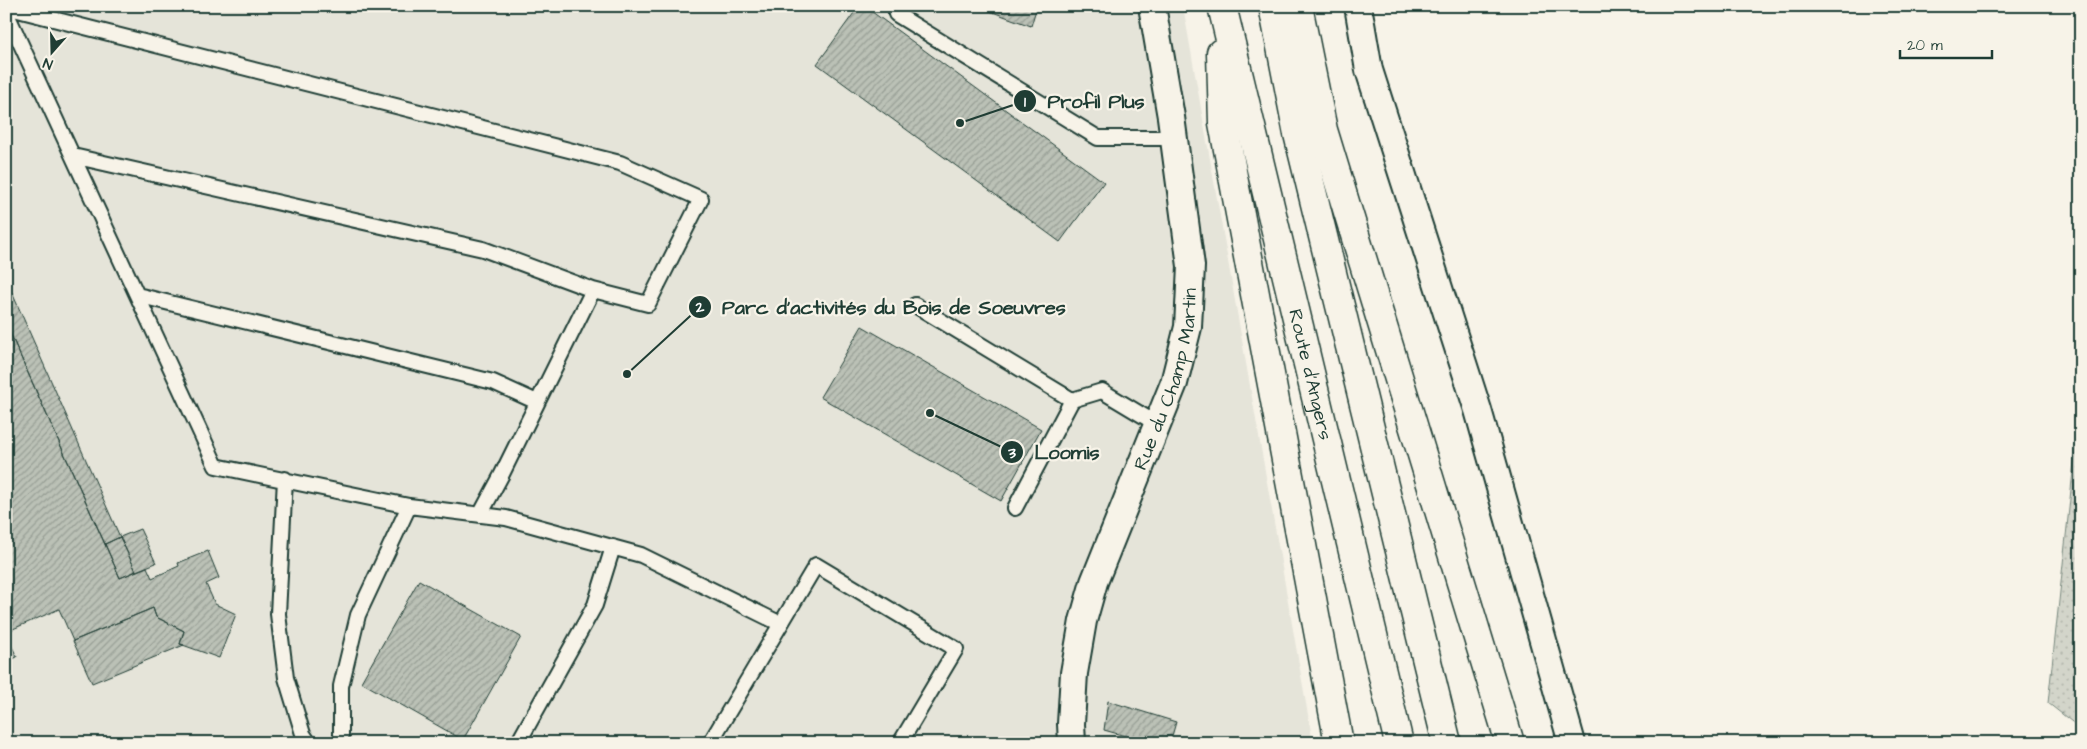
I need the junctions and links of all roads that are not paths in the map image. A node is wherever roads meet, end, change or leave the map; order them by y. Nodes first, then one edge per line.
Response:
1 (1152, 6) edge
2 (1221, 6) edge
3 (1273, 6) edge
4 (1298, 6) edge
5 (1358, 6) edge
6 (6, 7) edge
7 (6, 12) edge
8 (896, 14) dead end
9 (1174, 138) junction
10 (73, 156) junction
11 (593, 290) junction
12 (137, 296) junction
13 (915, 305) dead end
14 (1072, 400) junction
15 (537, 402) junction
16 (1157, 424) junction
17 (285, 480) junction
18 (410, 506) junction
19 (1015, 508) dead end
20 (480, 515) junction
21 (613, 547) junction
22 (781, 624) junction
23 (309, 743) edge
24 (341, 743) edge
25 (518, 743) edge
26 (710, 743) edge
27 (900, 743) edge
28 (1072, 743) edge
29 (1339, 743) edge
30 (1399, 743) edge
31 (1447, 743) edge
32 (1510, 743) edge
33 (1572, 743) edge

1 - 9 street, Rue du Champ Martin
2 - 29 highway
2 - 30 highway, Route d'Angers
3 - 31 highway
4 - 32 highway
5 - 33 street
6 - 11 lane
7 - 10 lane
8 - 9 lane
9 - 16 street, Rue du Champ Martin
10 - 11 lane
10 - 12 lane
11 - 15 lane
12 - 15 lane
12 - 17 lane
13 - 14 lane
14 - 16 lane
14 - 19 lane
15 - 20 lane
16 - 28 street, Rue du Champ Martin
17 - 18 lane
17 - 23 lane
18 - 20 lane
18 - 24 lane
20 - 21 lane
21 - 22 lane
21 - 25 lane
22 - 26 lane
22 - 27 lane

